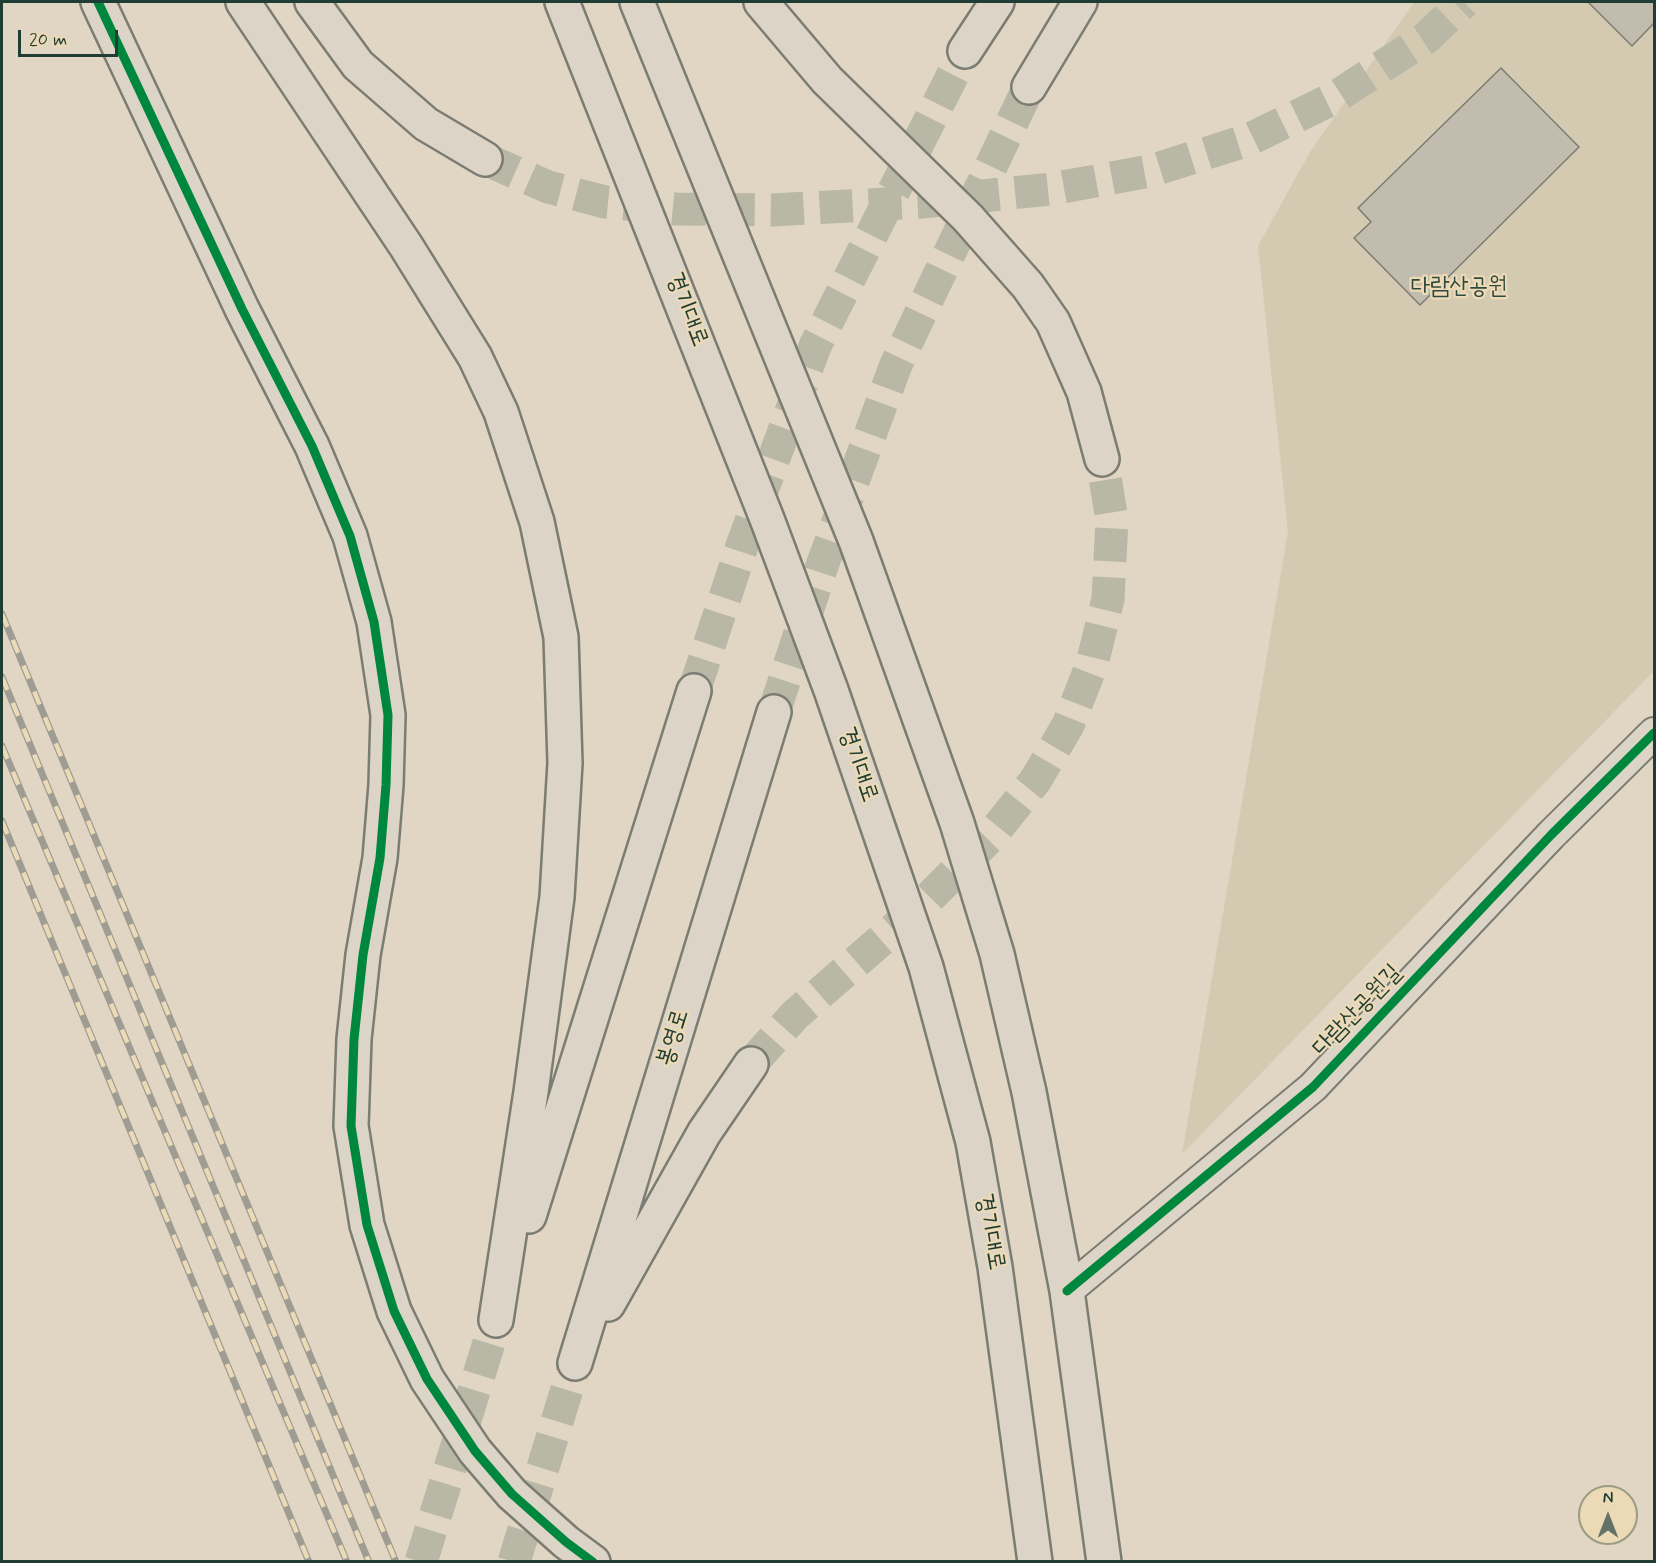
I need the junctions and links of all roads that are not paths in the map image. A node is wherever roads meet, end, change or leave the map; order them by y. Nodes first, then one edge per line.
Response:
1 (98, 2) edge
2 (243, 2) edge
3 (312, 2) edge
4 (562, 2) edge
5 (637, 2) edge
6 (761, 2) edge
7 (997, 2) edge
8 (1080, 2) edge
9 (965, 51) tunnel mouth
10 (1029, 87) tunnel mouth
11 (485, 159) tunnel mouth
12 (1102, 459) tunnel mouth
13 (694, 691) tunnel mouth
14 (774, 712) tunnel mouth
15 (1654, 733) edge
16 (751, 1064) tunnel mouth
17 (1067, 1292) junction
18 (593, 1562) edge
19 (1035, 1562) edge
20 (1104, 1562) edge

1 - 18 main road
2 - 13 main road
3 - 11 main road
4 - 19 main road, 경기대로
5 - 17 main road
6 - 12 main road
7 - 9 main road
8 - 10 main road
14 - 16 main road, 봉영로
15 - 17 street, 다람산공원길
17 - 20 main road

